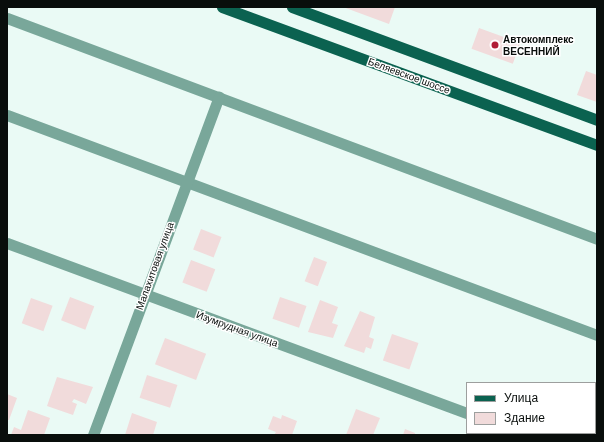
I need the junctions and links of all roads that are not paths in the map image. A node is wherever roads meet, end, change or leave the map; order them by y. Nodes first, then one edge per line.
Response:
1 (222, 7) edge
2 (292, 7) edge
3 (7, 18) edge
4 (219, 97) junction
5 (7, 115) edge
6 (597, 120) edge
7 (597, 145) edge
8 (185, 183) junction
9 (597, 239) edge
10 (7, 243) edge
11 (145, 296) junction
12 (597, 335) edge
13 (466, 413) edge
14 (93, 435) edge

1 - 7 main road, Беляевское шоссе
2 - 6 main road
3 - 4 street
4 - 8 street, Малахитовая улица
4 - 9 street
5 - 8 street
8 - 11 street, Малахитовая улица
8 - 12 street
10 - 11 street, Изумрудная улица
11 - 13 street, Изумрудная улица
11 - 14 street, Малахитовая улица

